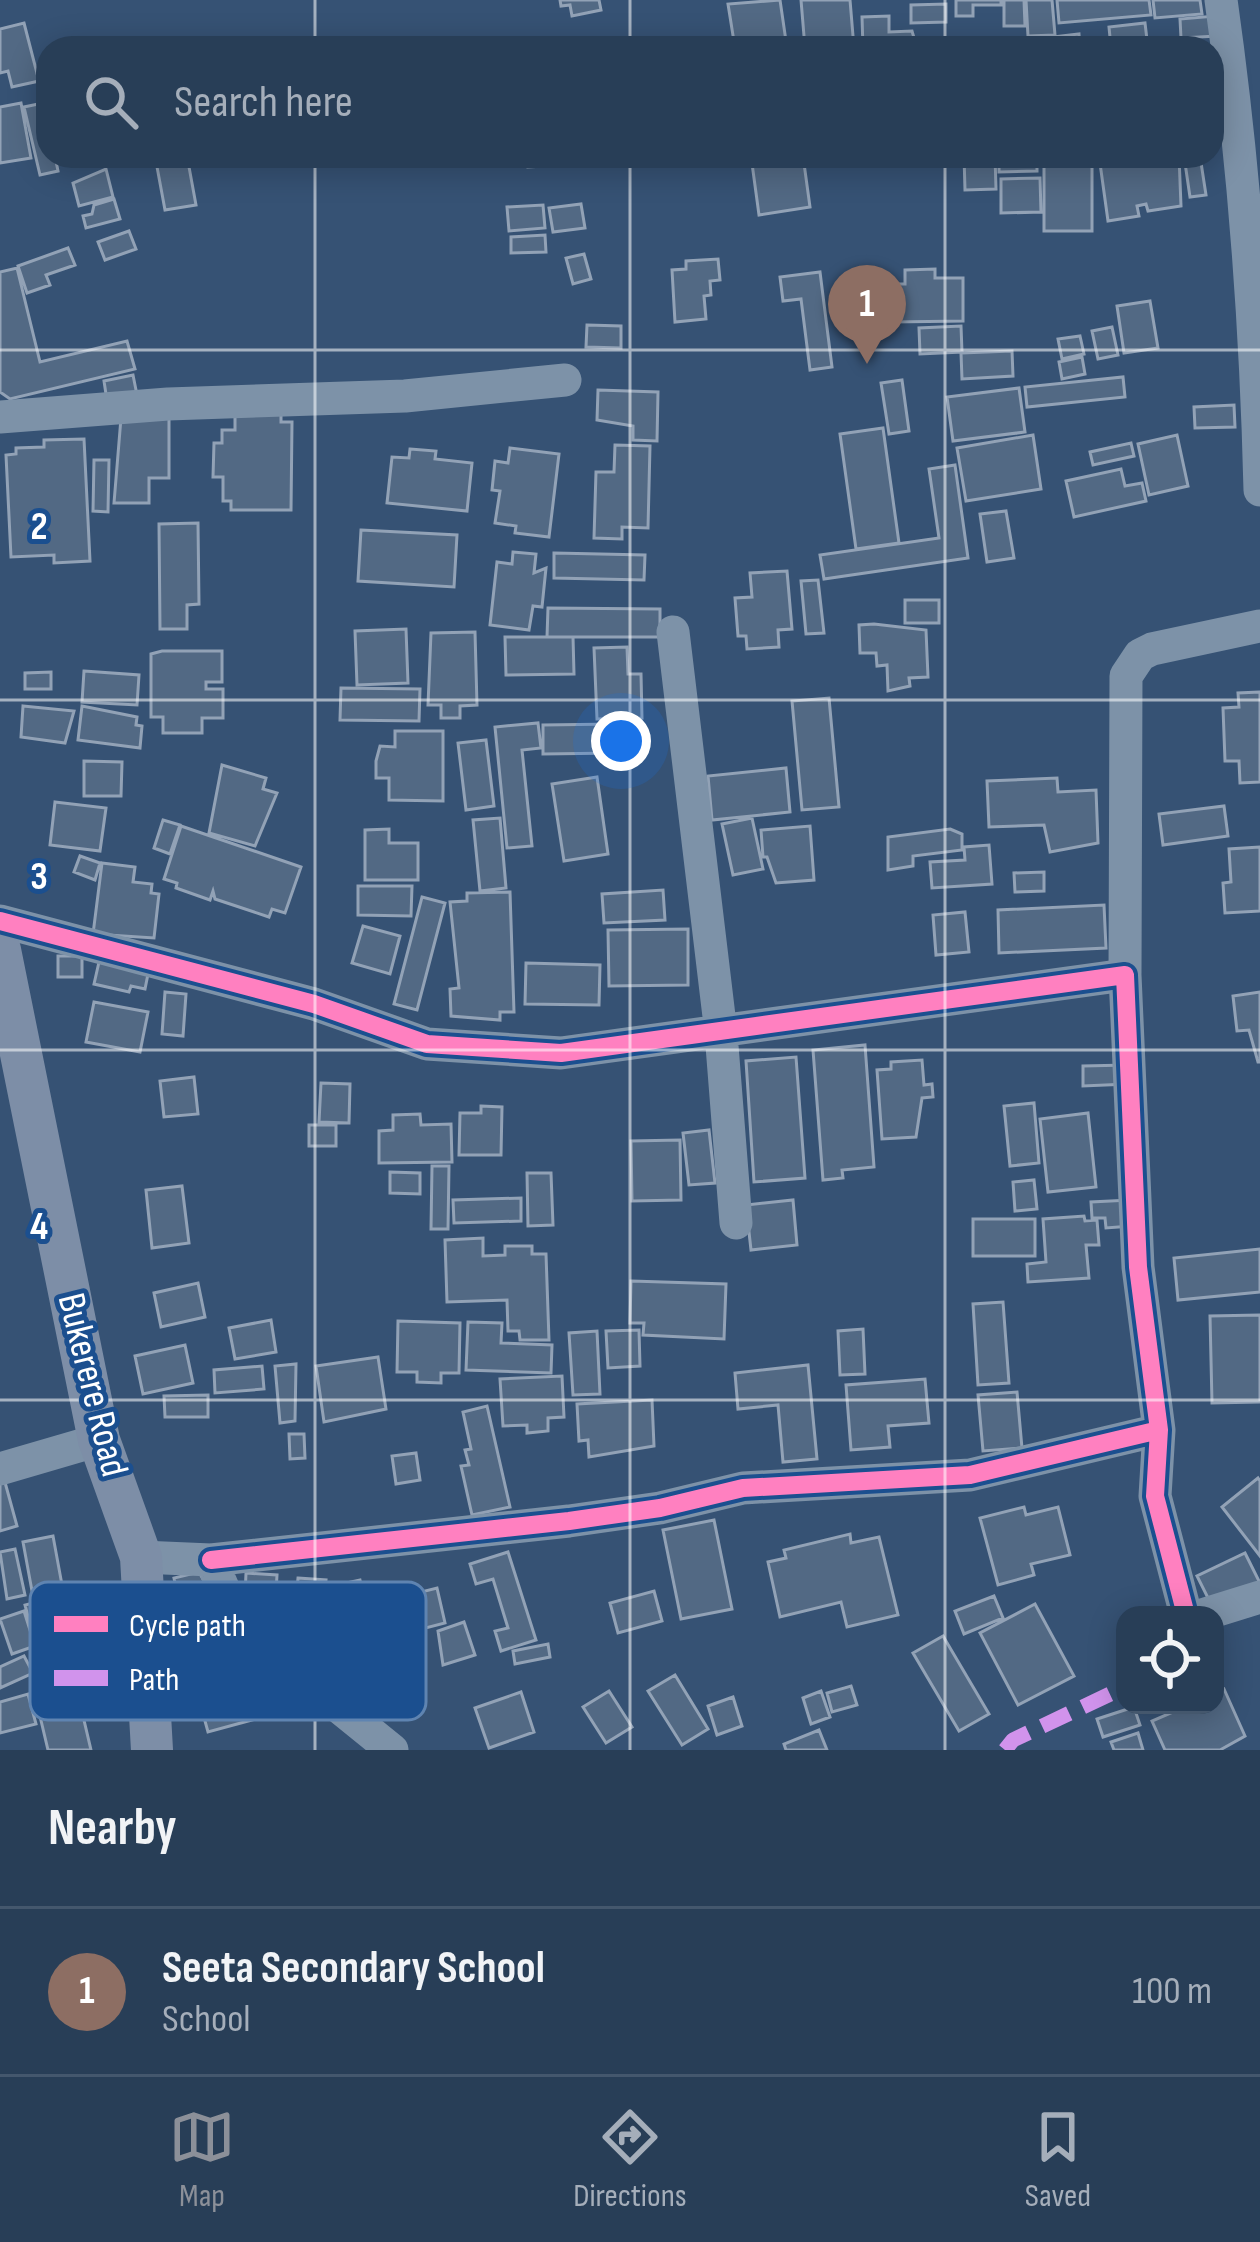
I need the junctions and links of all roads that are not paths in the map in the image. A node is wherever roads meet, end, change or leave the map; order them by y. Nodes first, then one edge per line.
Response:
1 (1221, 0) edge
2 (565, 380) dead end
3 (0, 417) edge
4 (1260, 490) edge
5 (1260, 626) edge
6 (673, 632) dead end
7 (0, 921) edge
8 (0, 950) edge
9 (1126, 975) junction
10 (721, 1034) junction
11 (11, 1062) edge
12 (736, 1223) dead end
13 (1159, 1430) junction
14 (99, 1440) junction
15 (0, 1469) edge
16 (141, 1557) junction
17 (211, 1560) junction
18 (142, 1582) edge
19 (221, 1582) edge
20 (1260, 1598) edge
21 (1184, 1606) edge
22 (1224, 1609) edge
23 (150, 1720) edge
24 (355, 1720) edge
25 (152, 1750) edge
26 (392, 1750) edge

1 - 4 street
2 - 3 street
5 - 9 street
6 - 10 street
7 - 10 street
8 - 11 main road, Bukerere Road
9 - 10 street
9 - 13 street
10 - 12 street
11 - 14 main road, Bukerere Road
13 - 17 street
13 - 21 street
14 - 15 street
14 - 16 main road, Bukerere Road
16 - 17 street
16 - 18 main road, Bukerere Road
17 - 19 street
20 - 22 street
23 - 25 main road, Bukerere Road
24 - 26 street

